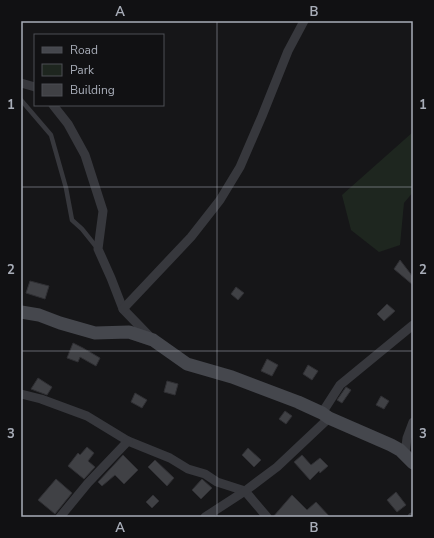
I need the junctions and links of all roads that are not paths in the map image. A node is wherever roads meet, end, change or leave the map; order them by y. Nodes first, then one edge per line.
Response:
1 (304, 21) edge
2 (21, 82) edge
3 (34, 87) edge
4 (21, 100) edge
5 (53, 106) edge
6 (98, 249) junction
7 (123, 309) junction
8 (21, 312) edge
9 (413, 325) edge
10 (153, 340) junction
11 (21, 394) edge
12 (325, 416) junction
13 (413, 422) edge
14 (128, 441) junction
15 (409, 458) edge
16 (245, 491) junction
17 (60, 517) edge
18 (205, 517) edge
19 (267, 517) edge

1 - 7 street
2 - 3 street
4 - 6 lane
5 - 6 street
6 - 7 street
7 - 10 street
8 - 10 street
9 - 12 street
10 - 12 street
11 - 14 street
12 - 15 street
12 - 16 street
13 - 15 street
14 - 16 street
14 - 17 street
16 - 18 street
16 - 19 street

